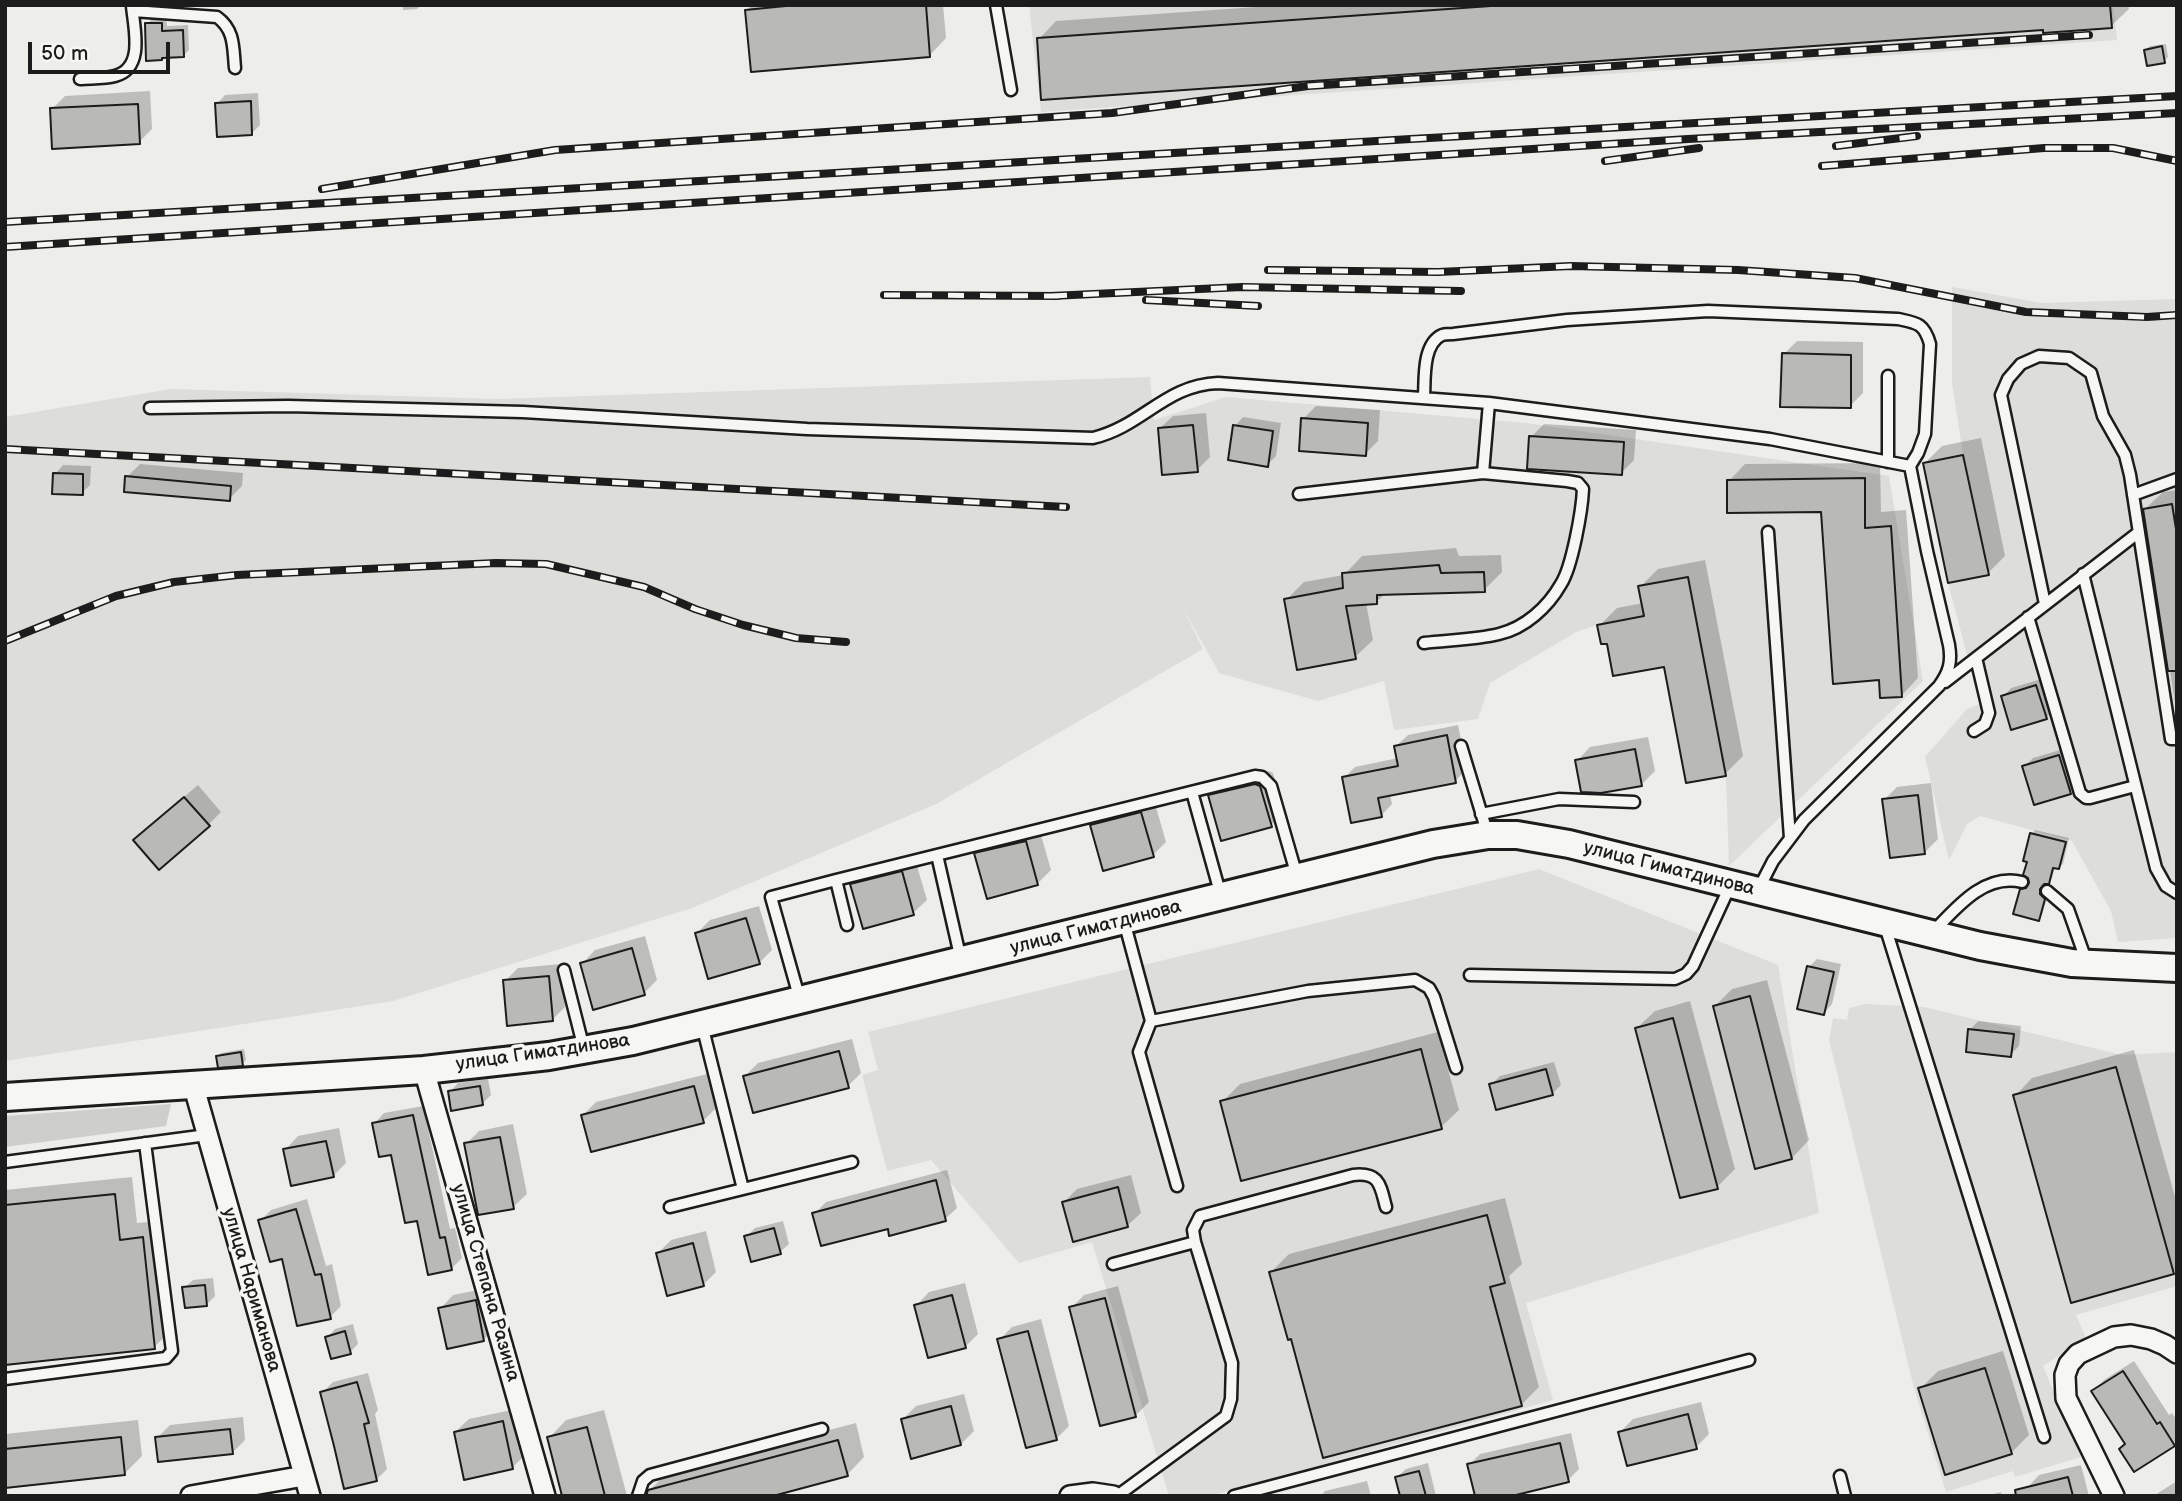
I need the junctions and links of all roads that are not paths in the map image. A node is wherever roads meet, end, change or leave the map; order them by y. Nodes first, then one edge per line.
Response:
1 (996, 5) edge
2 (133, 8) edge
3 (235, 68) dead end
4 (80, 79) dead end
5 (1011, 90) dead end
6 (1888, 376) dead end
7 (1424, 398) junction
8 (1489, 403) junction
9 (150, 408) dead end
10 (1888, 462) junction
11 (1910, 466) junction
12 (1483, 473) junction
13 (2177, 479) edge
14 (1299, 494) dead end
15 (2133, 495) junction
16 (1768, 532) dead end
17 (2139, 532) junction
18 (2083, 574) junction
19 (2045, 604) junction
20 (2028, 617) junction
21 (1424, 643) dead end
22 (1976, 658) junction
23 (1939, 687) junction
24 (1974, 731) dead end
25 (2177, 738) edge
26 (1461, 746) dead end
27 (2135, 786) junction
28 (1192, 792) junction
29 (1633, 803) dead end
30 (1484, 825) junction
31 (1790, 838) junction
32 (937, 855) junction
33 (1297, 878) junction
34 (836, 880) junction
35 (2021, 882) dead end
36 (1731, 884) junction
37 (1758, 890) junction
38 (2047, 891) dead end
39 (2177, 893) edge
40 (1221, 897) junction
41 (1124, 920) junction
42 (1883, 922) junction
43 (847, 925) dead end
44 (1931, 934) junction
45 (961, 961) junction
46 (2088, 964) junction
47 (2177, 968) edge
48 (564, 970) dead end
49 (1470, 975) dead end
50 (800, 1000) junction
51 (1151, 1021) junction
52 (702, 1025) junction
53 (584, 1050) junction
54 (1455, 1068) dead end
55 (424, 1070) junction
56 (193, 1084) junction
57 (5, 1097) edge
58 (207, 1135) junction
59 (145, 1143) junction
60 (5, 1162) edge
61 (852, 1162) dead end
62 (1177, 1186) dead end
63 (743, 1189) junction
64 (670, 1207) dead end
65 (1387, 1207) dead end
66 (1195, 1242) junction
67 (1113, 1264) dead end
68 (2177, 1353) edge
69 (1749, 1360) dead end
70 (5, 1379) edge
71 (822, 1429) dead end
72 (2044, 1437) dead end
73 (304, 1476) junction
74 (1840, 1476) dead end
75 (191, 1496) edge
76 (310, 1496) edge
77 (545, 1496) edge
78 (638, 1496) edge
79 (1070, 1496) edge
80 (1115, 1496) edge
81 (1234, 1496) edge
82 (1845, 1496) edge
83 (2114, 1496) edge

1 - 5 lane
2 - 3 lane
2 - 4 lane
6 - 10 lane
7 - 8 lane
7 - 9 lane
7 - 11 lane
8 - 10 lane
8 - 12 lane
10 - 11 lane
11 - 23 lane
12 - 14 lane
12 - 21 lane
13 - 15 lane
15 - 17 lane
15 - 19 lane
16 - 31 lane
17 - 18 lane
17 - 25 lane
18 - 19 lane
18 - 27 lane
19 - 20 lane
20 - 22 lane
20 - 27 lane
22 - 23 lane
22 - 24 lane
23 - 31 lane
26 - 30 lane
27 - 39 lane
28 - 32 lane
28 - 33 lane
28 - 40 lane
29 - 30 lane
30 - 33 main road, улица Гиматдинова
30 - 36 main road, улица Гиматдинова
31 - 37 lane
32 - 34 lane
32 - 45 lane
33 - 40 main road, улица Гиматдинова
34 - 43 lane
34 - 50 lane
35 - 44 lane
36 - 37 main road, улица Гиматдинова
36 - 49 lane
37 - 42 main road, улица Гиматдинова
38 - 46 lane
40 - 41 main road, улица Гиматдинова
41 - 45 main road, улица Гиматдинова
41 - 51 lane
42 - 44 main road, улица Гиматдинова
42 - 72 lane
44 - 46 main road, улица Гиматдинова
45 - 50 main road, улица Гиматдинова
46 - 47 main road, улица Гиматдинова
48 - 53 lane
50 - 52 main road, улица Гиматдинова
51 - 54 lane
51 - 62 lane
52 - 53 main road, улица Гиматдинова
52 - 63 lane
53 - 55 main road, улица Гиматдинова
55 - 56 main road, улица Гиматдинова
55 - 77 street, улица Степана Разина
56 - 57 main road, улица Гиматдинова
56 - 58 street, улица Нариманова
58 - 59 lane
58 - 73 street, улица Нариманова
59 - 60 lane
59 - 70 lane
61 - 63 lane
63 - 64 lane
65 - 66 lane
66 - 67 lane
66 - 80 lane
68 - 83 street
69 - 81 lane
71 - 78 lane
73 - 75 street
73 - 76 street, улица Нариманова
74 - 82 lane
79 - 80 street

